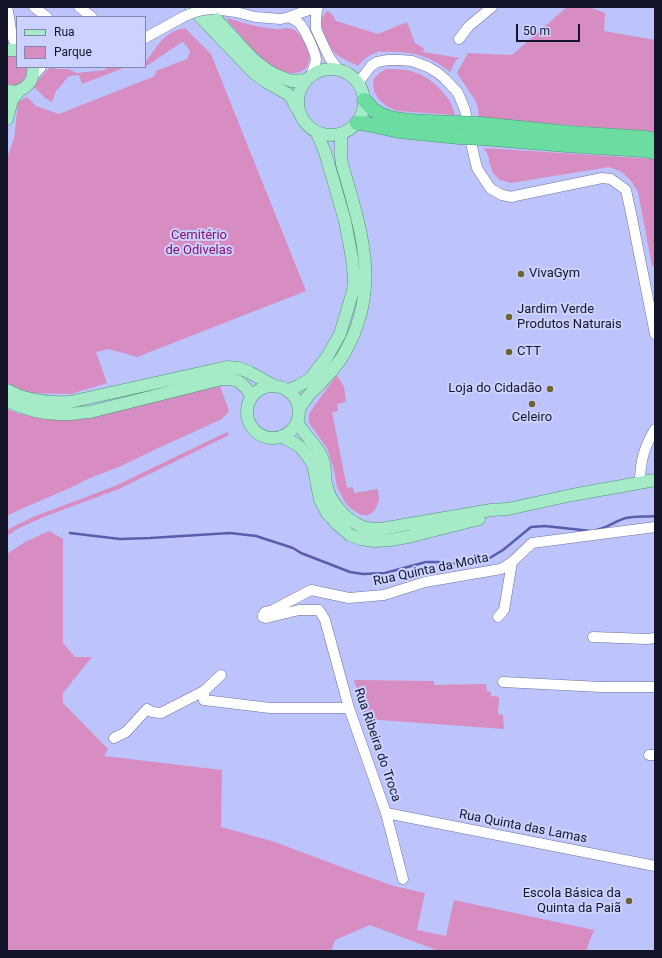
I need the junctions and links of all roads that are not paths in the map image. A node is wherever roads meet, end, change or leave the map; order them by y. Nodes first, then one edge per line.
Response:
1 (34, 7) edge
2 (79, 7) edge
3 (191, 7) edge
4 (248, 7) edge
5 (317, 7) edge
6 (492, 7) edge
7 (7, 8) edge
8 (212, 8) edge
9 (46, 16) edge
10 (91, 16) edge
11 (289, 17) junction
12 (264, 18) junction
13 (10, 31) junction
14 (146, 37) edge
15 (459, 39) dead end
16 (7, 42) edge
17 (16, 44) edge
18 (338, 69) junction
19 (36, 70) edge
20 (308, 78) junction
21 (358, 83) junction
22 (13, 91) edge
23 (364, 100) junction
24 (298, 111) junction
25 (7, 119) edge
26 (356, 123) junction
27 (458, 130) junction
28 (317, 133) junction
29 (341, 134) junction
30 (655, 140) edge
31 (655, 152) edge
32 (653, 311) edge
33 (655, 334) edge
34 (274, 386) junction
35 (7, 390) edge
36 (288, 390) junction
37 (252, 396) junction
38 (7, 401) edge
39 (299, 409) junction
40 (297, 422) junction
41 (655, 429) edge
42 (282, 436) junction
43 (655, 480) edge
44 (640, 483) junction
45 (508, 509) junction
46 (655, 527) edge
47 (512, 562) junction
48 (498, 616) dead end
49 (325, 620) joint
50 (593, 637) dead end
51 (655, 638) edge
52 (221, 675) dead end
53 (503, 682) dead end
54 (655, 687) edge
55 (204, 691) junction
56 (349, 708) junction
57 (114, 738) dead end
58 (386, 813) junction
59 (655, 866) edge
60 (403, 879) dead end

1 - 9 street
2 - 10 street
3 - 24 main road
4 - 12 street
5 - 11 street
5 - 18 street
6 - 15 street
7 - 13 street
8 - 12 street
8 - 14 street, bridge
8 - 20 main road
11 - 12 street
11 - 20 street
13 - 16 street
13 - 17 street
18 - 20 main road
18 - 21 main road
19 - 22 main road
20 - 24 main road
21 - 23 main road
21 - 32 street
22 - 25 main road
23 - 26 main road
23 - 27 highway
24 - 28 main road
26 - 27 highway
26 - 29 main road
27 - 30 highway, bridge
27 - 31 highway, bridge
28 - 29 main road
28 - 36 main road
29 - 39 main road
32 - 33 street
34 - 35 main road
34 - 36 main road
34 - 37 main road
36 - 39 main road
37 - 38 main road
37 - 42 main road
39 - 40 main road
40 - 42 main road
40 - 45 main road
41 - 44 street
42 - 45 main road
43 - 44 main road
44 - 45 main road
46 - 47 street, Rua Quinta da Moita
47 - 48 street
47 - 49 street, Rua Quinta da Moita
49 - 56 street, Rua Ribeira do Troca
50 - 51 street
52 - 55 street
53 - 54 street
55 - 56 street
55 - 57 street
56 - 58 street, Rua Ribeira do Troca
58 - 59 street, Rua Quinta das Lamas
58 - 60 street, Rua Ribeira do Troca

